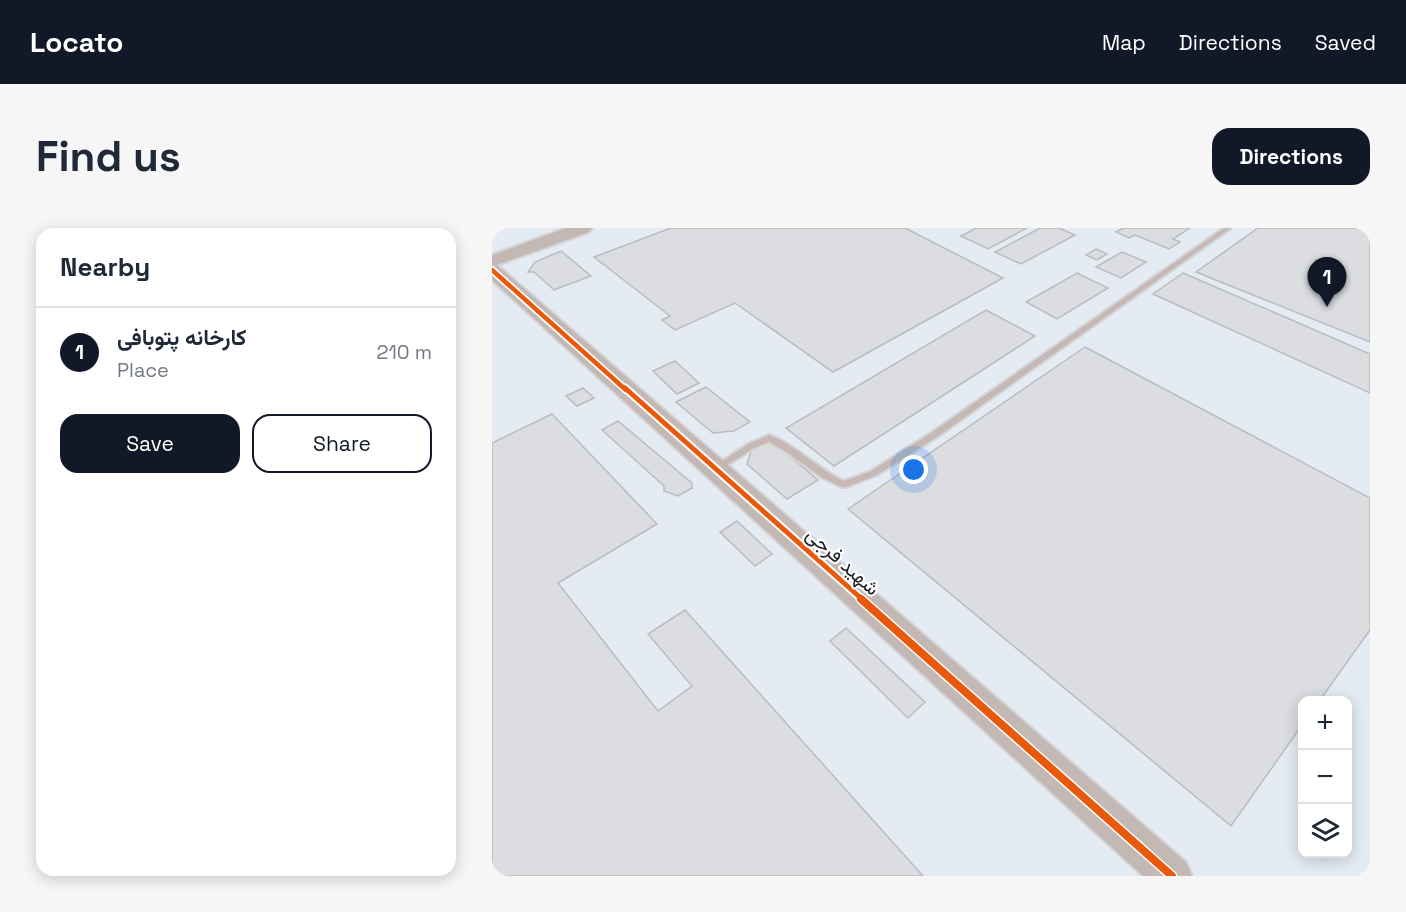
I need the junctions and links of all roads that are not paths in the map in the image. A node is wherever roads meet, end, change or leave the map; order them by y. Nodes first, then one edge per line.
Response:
1 (583, 228) edge
2 (1228, 228) edge
3 (492, 261) edge
4 (492, 270) edge
5 (715, 468) junction
6 (1172, 876) edge

1 - 3 street
2 - 5 lane
4 - 5 street, شهید فرجی
5 - 6 street, شهید فرجی

